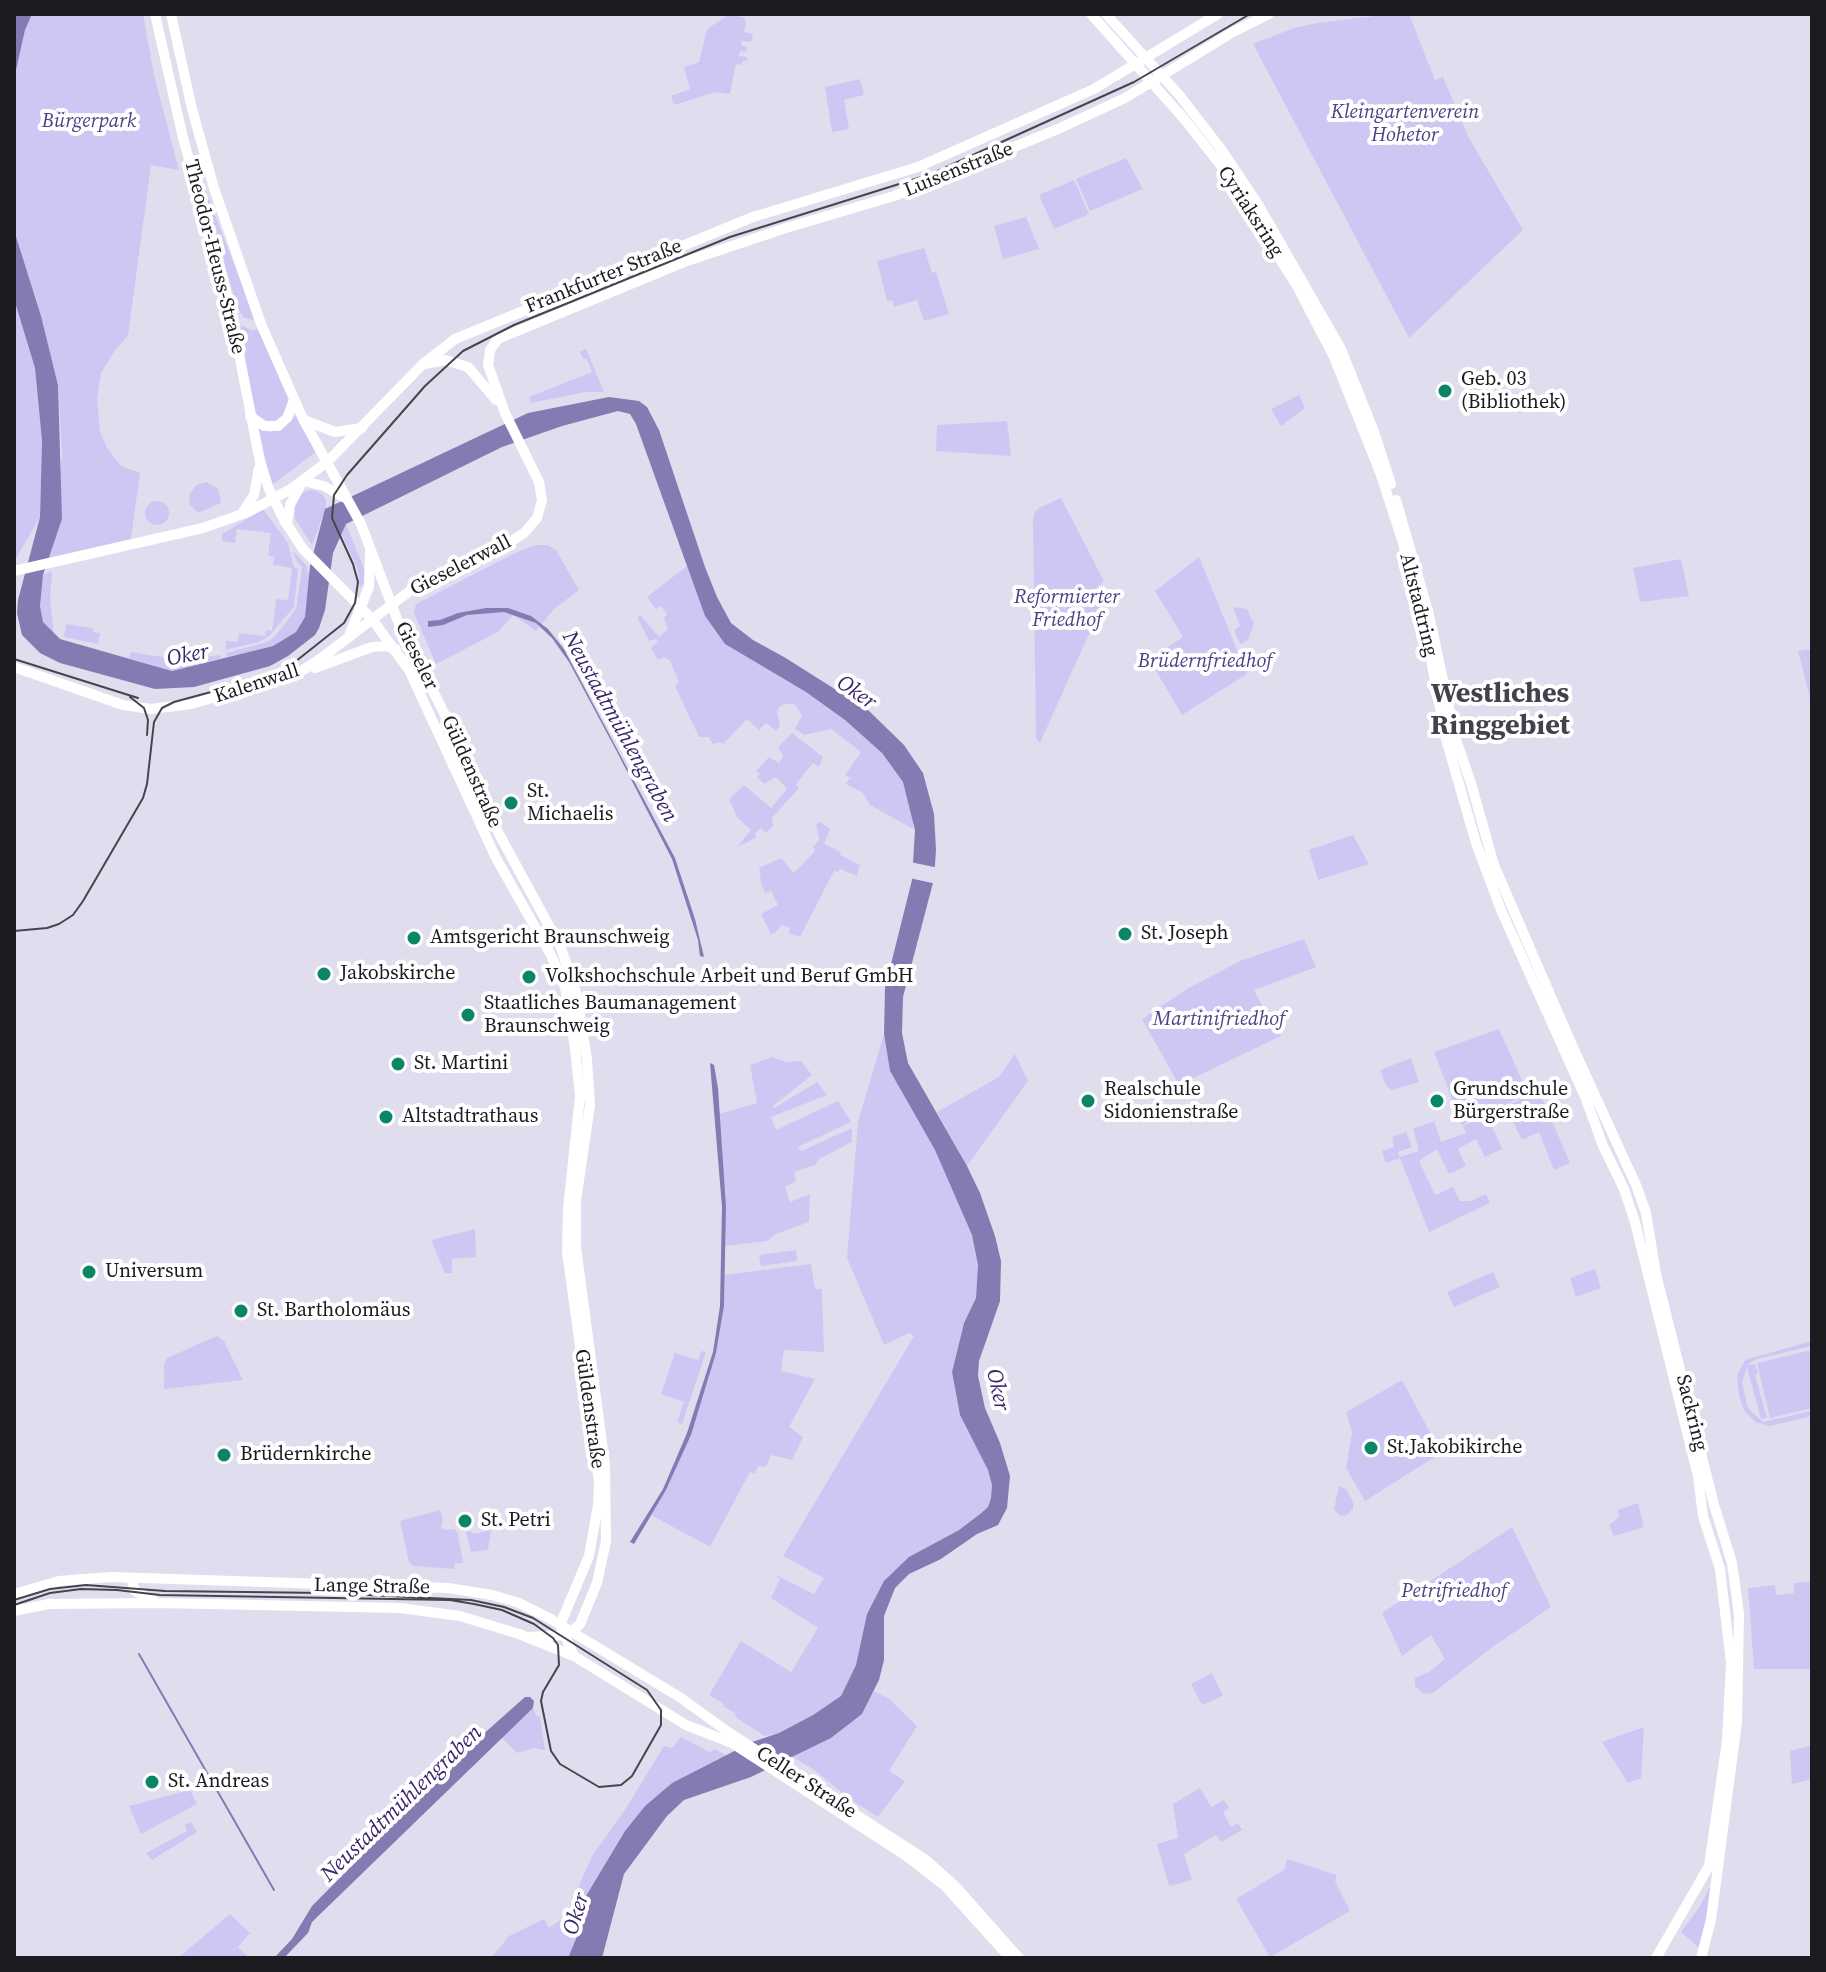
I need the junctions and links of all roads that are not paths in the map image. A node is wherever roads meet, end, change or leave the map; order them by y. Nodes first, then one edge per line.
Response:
1 (155, 14) edge
2 (171, 14) edge
3 (1091, 14) edge
4 (1106, 14) edge
5 (1218, 14) edge
6 (1269, 14) edge
7 (1147, 57) junction
8 (1135, 65) junction
9 (1163, 76) junction
10 (1151, 83) junction
11 (763, 214) joint
12 (760, 236) joint
13 (420, 367) junction
14 (294, 400) junction
15 (250, 416) junction
16 (506, 417) junction
17 (303, 419) junction
18 (362, 428) junction
19 (1370, 436) junction
20 (260, 462) junction
21 (327, 462) junction
22 (303, 481) junction
23 (346, 497) junction
24 (274, 499) junction
25 (241, 515) junction
26 (361, 524) joint
27 (287, 525) junction
28 (370, 546) junction
29 (18, 570) edge
30 (411, 590) junction
31 (392, 604) junction
32 (363, 606) junction
33 (372, 619) junction
34 (402, 628) junction
35 (348, 638) junction
36 (396, 649) junction
37 (14, 667) edge
38 (297, 674) junction
39 (441, 707) junction
40 (430, 712) junction
41 (1527, 955) junction
42 (136, 1585) junction
43 (14, 1594) edge
44 (159, 1603) junction
45 (112, 1604) junction
46 (131, 1604) junction
47 (14, 1611) edge
48 (565, 1631) junction
49 (529, 1637) junction
50 (574, 1656) junction
51 (735, 1741) junction
52 (788, 1774) junction
53 (1010, 1958) edge
54 (1019, 1958) edge
55 (1656, 1958) edge
56 (1701, 1958) edge

1 - 15 main road, Theodor-Heuss-Straße
2 - 14 main road, Theodor-Heuss-Straße
3 - 8 main road, Cyriaksring
4 - 7 main road, Cyriaksring
5 - 7 main road, Luisenstraße
6 - 9 main road, Luisenstraße
7 - 8 main road, Luisenstraße
7 - 9 main road, Cyriaksring
8 - 10 main road, Cyriaksring
8 - 11 main road, Luisenstraße
9 - 10 main road, Luisenstraße
9 - 19 main road, Cyriaksring
10 - 12 main road, Luisenstraße
10 - 19 main road, Cyriaksring
11 - 13 main road, Frankfurter Straße
12 - 16 main road, Frankfurter Straße
13 - 16 main road
13 - 18 main road, Frankfurter Straße
14 - 15 main road
14 - 17 main road, Theodor-Heuss-Straße
15 - 20 main road, Theodor-Heuss-Straße
16 - 30 main road, Gieselerwall
17 - 18 main road
17 - 21 main road, Theodor-Heuss-Straße
18 - 21 main road, Frankfurter Straße
19 - 41 main road, Altstadtring
20 - 24 main road, Theodor-Heuss-Straße
20 - 25 main road
21 - 22 main road, Frankfurter Straße
21 - 23 main road, Theodor-Heuss-Straße
22 - 23 main road
22 - 24 main road, Frankfurter Straße
22 - 27 main road
23 - 26 main road, Theodor-Heuss-Straße
24 - 25 main road, Frankfurter Straße
24 - 27 main road, Theodor-Heuss-Straße
25 - 29 main road, Frankfurter Straße
26 - 28 main road, Gieseler
27 - 32 main road, Theodor-Heuss-Straße
28 - 31 main road, Gieseler
28 - 32 main road
30 - 31 main road, Gieselerwall
30 - 34 main road
31 - 32 main road
31 - 33 main road, Kalenwall
31 - 34 main road, Gieseler
32 - 33 main road, Gieseler
32 - 35 main road
33 - 35 main road, Kalenwall
33 - 36 main road, Gieseler
34 - 39 main road, Gieseler
35 - 38 main road, Kalenwall
36 - 38 main road
36 - 40 main road, Gieseler
37 - 38 main road, Kalenwall
39 - 40 main road, Güldenstraße
39 - 48 main road, Güldenstraße
40 - 48 main road, Güldenstraße
41 - 55 main road, Sackring
41 - 56 main road, Sackring
42 - 43 main road
42 - 44 main road, Lange Straße
42 - 45 main road
42 - 46 main road
42 - 48 main road, Lange Straße
44 - 46 main road, Lange Straße
44 - 49 main road, Lange Straße
45 - 46 main road, Lange Straße
45 - 47 main road, Lange Straße
48 - 49 main road
48 - 50 main road
48 - 51 main road, Celler Straße
49 - 50 main road, Lange Straße
50 - 51 main road, Celler Straße
51 - 52 main road, Celler Straße
52 - 53 main road, Celler Straße
52 - 54 main road, Celler Straße

